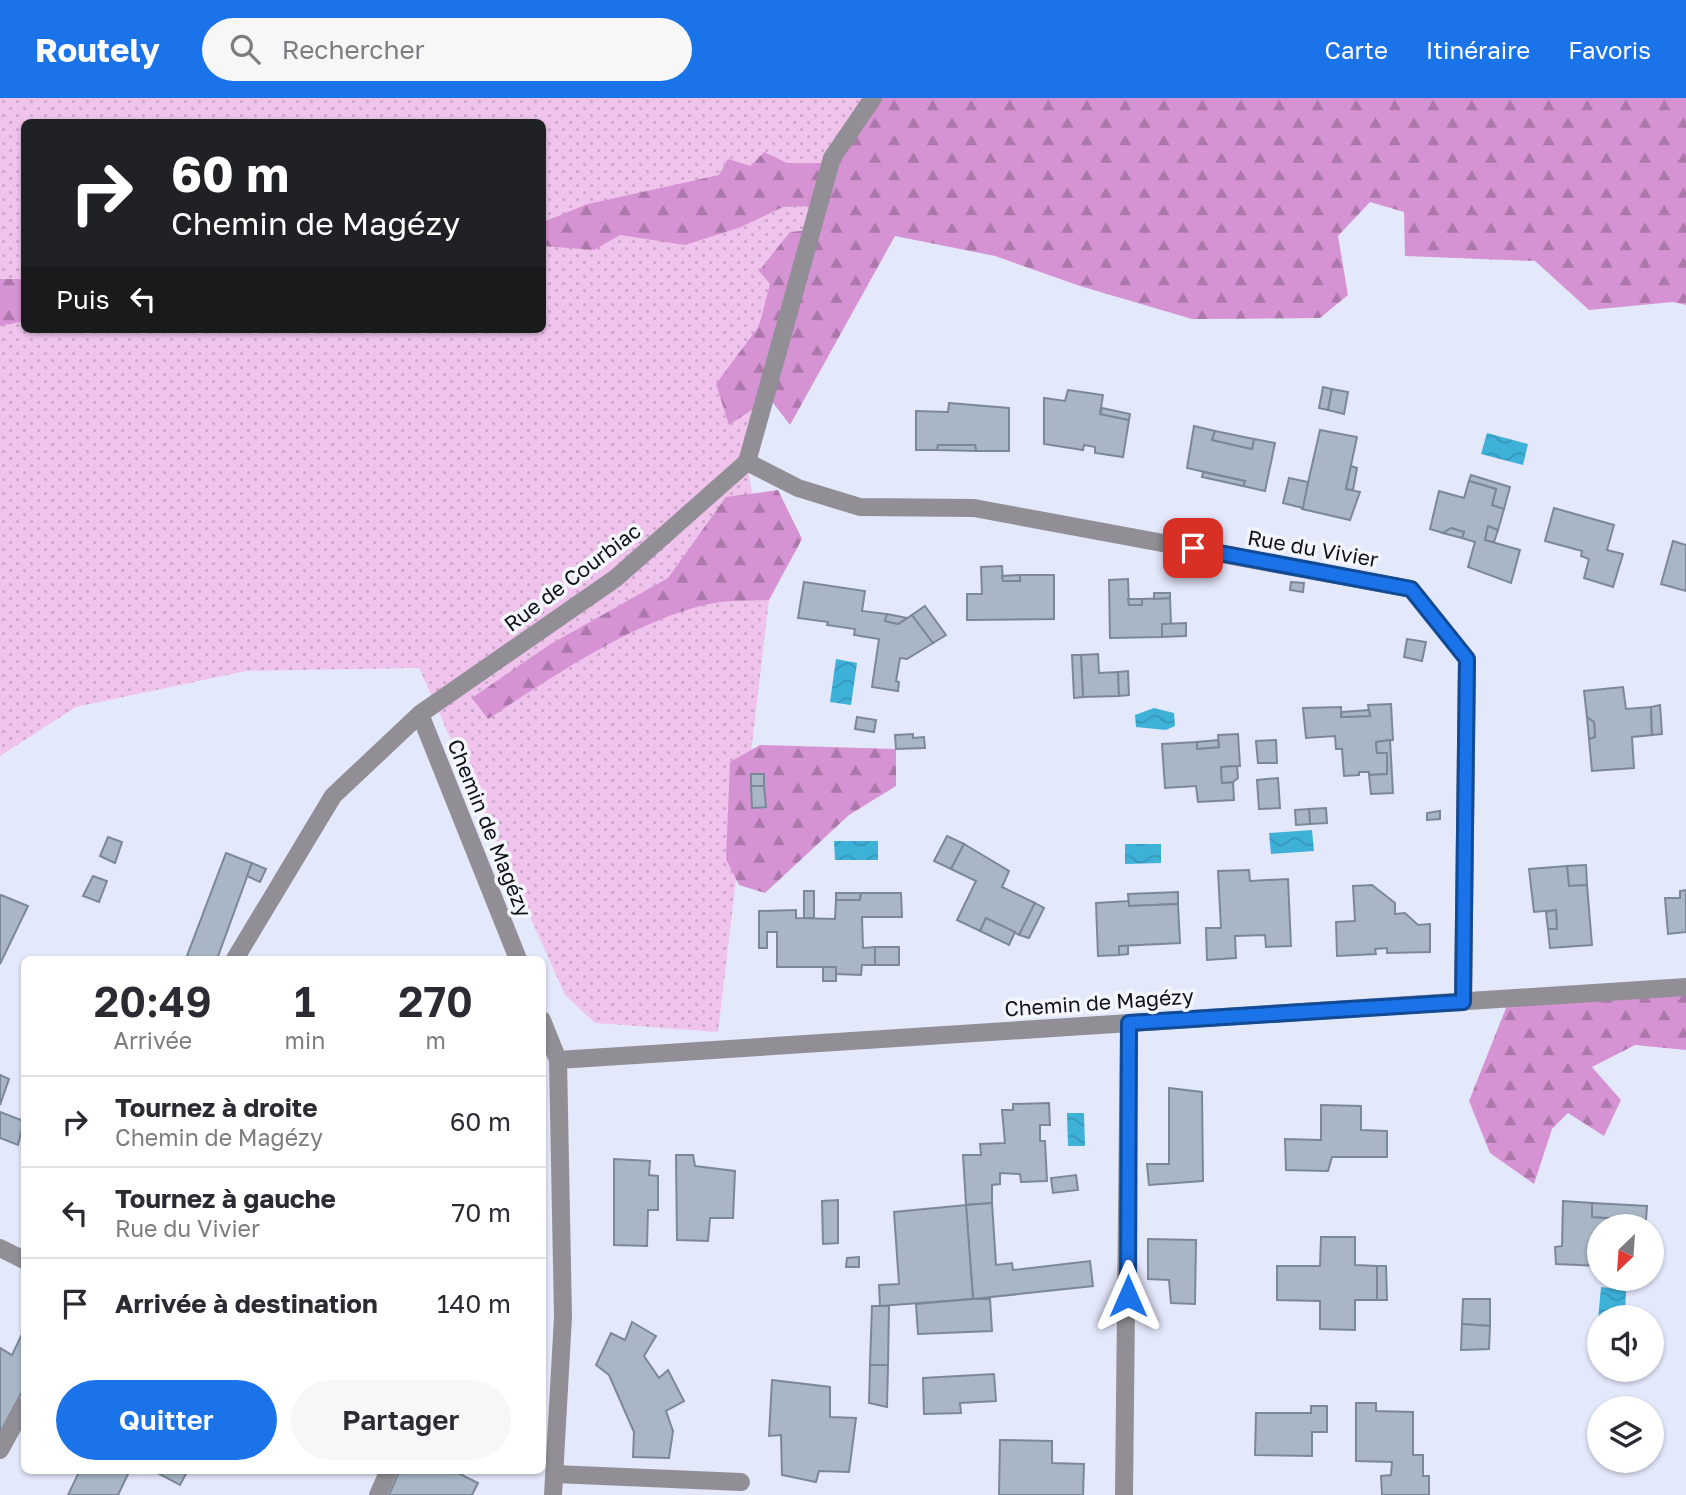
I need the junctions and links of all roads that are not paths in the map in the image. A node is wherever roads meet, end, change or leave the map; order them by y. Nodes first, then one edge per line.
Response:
1 (873, 98) edge
2 (747, 462) junction
3 (420, 714) junction
4 (237, 956) edge
5 (517, 956) edge
6 (1686, 987) edge
7 (1463, 1002) junction
8 (1129, 1023) junction
9 (546, 1030) edge
10 (558, 1059) junction
11 (0, 1248) edge
12 (21, 1258) edge
13 (21, 1412) edge
14 (0, 1450) edge
15 (386, 1474) edge
16 (555, 1474) junction
17 (741, 1482) dead end
18 (378, 1495) edge
19 (553, 1495) edge
20 (1124, 1495) edge

1 - 2 street
2 - 3 street, Rue de Courbiac
2 - 7 street, Rue du Vivier
3 - 4 street, Rue de Courbiac
3 - 5 street, Chemin de Magézy
6 - 7 street, Chemin de Magézy
7 - 8 street, Chemin de Magézy
8 - 10 street, Chemin de Magézy
8 - 20 street
9 - 10 street
10 - 16 street
11 - 12 street
13 - 14 street
15 - 18 street
16 - 17 street
16 - 19 street

